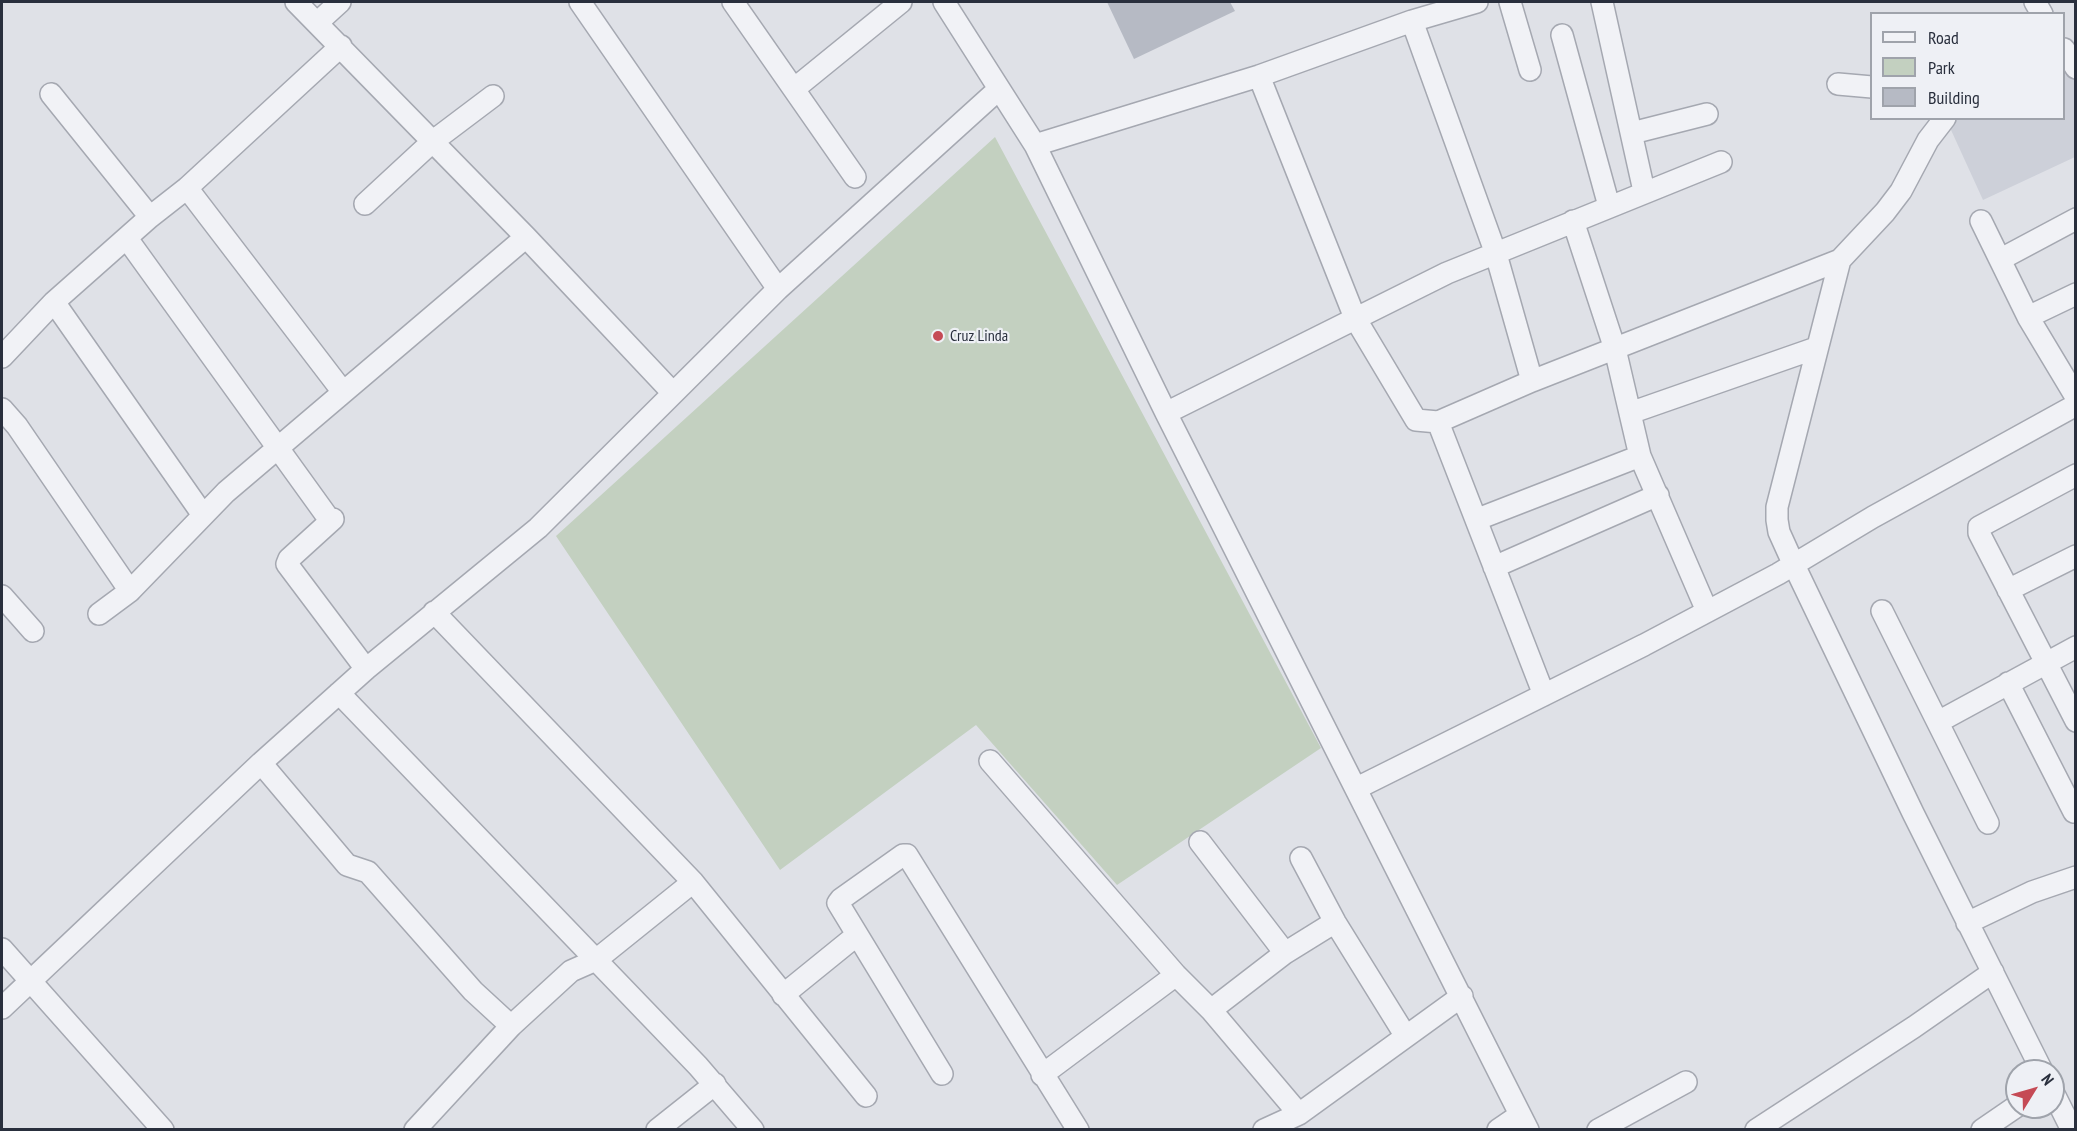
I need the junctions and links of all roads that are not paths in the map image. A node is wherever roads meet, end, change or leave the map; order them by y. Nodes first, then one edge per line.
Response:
1 (296, 2) edge
2 (340, 2) edge
3 (580, 2) edge
4 (733, 2) edge
5 (901, 2) edge
6 (944, 2) edge
7 (1477, 2) edge
8 (1510, 2) edge
9 (1602, 2) edge
10 (1412, 21) junction
11 (317, 23) junction
12 (1562, 35) dead end
13 (341, 46) junction
14 (1530, 70) dead end
15 (1259, 76) junction
16 (1838, 84) dead end
17 (1870, 87) edge
18 (794, 88) junction
19 (999, 90) junction
20 (51, 94) dead end
21 (494, 96) dead end
22 (1707, 114) dead end
23 (1943, 120) edge
24 (1632, 133) junction
25 (432, 142) junction
26 (1035, 145) junction
27 (1721, 162) dead end
28 (855, 177) dead end
29 (188, 188) junction
30 (1644, 191) junction
31 (365, 204) dead end
32 (1609, 206) junction
33 (150, 217) junction
34 (2076, 219) edge
35 (1573, 221) junction
36 (1981, 221) dead end
37 (526, 237) junction
38 (128, 240) junction
39 (1496, 254) junction
40 (2001, 259) junction
41 (1840, 260) junction
42 (778, 289) junction
43 (2076, 294) edge
44 (54, 302) junction
45 (2028, 317) junction
46 (1355, 318) junction
47 (1816, 348) junction
48 (1615, 349) junction
49 (2, 357) edge
50 (1532, 381) junction
51 (342, 392) junction
52 (672, 392) junction
53 (2076, 397) edge
54 (2076, 405) edge
55 (2, 409) edge
56 (1166, 413) junction
57 (1630, 413) junction
58 (1438, 422) junction
59 (278, 446) junction
60 (1640, 456) junction
61 (2076, 475) edge
62 (1658, 495) junction
63 (203, 515) junction
64 (1478, 519) junction
65 (2076, 556) edge
66 (1793, 563) junction
67 (1494, 567) junction
68 (2008, 590) junction
69 (130, 591) junction
70 (2, 596) edge
71 (1707, 611) junction
72 (434, 612) junction
73 (1882, 612) dead end
74 (99, 614) dead end
75 (33, 631) dead end
76 (2076, 647) edge
77 (2045, 663) junction
78 (366, 669) junction
79 (2008, 683) junction
80 (339, 693) junction
81 (1544, 695) junction
82 (1938, 722) junction
83 (2076, 722) edge
84 (990, 761) dead end
85 (261, 763) junction
86 (1357, 788) junction
87 (2074, 812) dead end
88 (1988, 823) dead end
89 (1200, 842) dead end
90 (1301, 858) dead end
91 (2076, 878) edge
92 (693, 882) junction
93 (1335, 922) junction
94 (1967, 923) junction
95 (857, 935) junction
96 (2, 949) edge
97 (1285, 953) junction
98 (596, 960) junction
99 (1993, 972) junction
100 (1176, 975) junction
101 (31, 980) junction
102 (783, 995) junction
103 (1462, 996) junction
104 (2, 1008) edge
105 (1211, 1010) junction
106 (511, 1026) junction
107 (1405, 1035) junction
108 (2036, 1059) edge
109 (942, 1074) dead end
110 (1042, 1075) junction
111 (1686, 1082) dead end
112 (715, 1084) junction
113 (866, 1096) dead end
114 (1299, 1114) junction
115 (2005, 1114) edge
116 (2065, 1116) edge
117 (1524, 1122) edge
118 (1266, 1129) edge
119 (162, 1130) edge
120 (415, 1130) edge
121 (657, 1130) edge
122 (753, 1130) edge
123 (1078, 1130) edge
124 (1498, 1130) edge
125 (1598, 1130) edge
126 (1756, 1130) edge
127 (1982, 1130) edge
128 (2072, 1130) edge

1 - 11 street
2 - 11 street
3 - 42 street
4 - 18 street
5 - 18 street
6 - 19 street
7 - 10 street
8 - 14 street
9 - 24 street
10 - 15 street
10 - 39 street
11 - 13 street
12 - 32 street
13 - 25 street
13 - 29 street
15 - 26 street
15 - 46 street
16 - 17 street
18 - 28 street
19 - 26 street
19 - 42 street
20 - 33 street
21 - 25 street
22 - 24 street
23 - 41 street
24 - 30 street
25 - 31 street
25 - 37 street
26 - 56 street
27 - 30 street
29 - 33 street
29 - 51 street
30 - 32 street
32 - 35 street
33 - 38 street
34 - 40 street
35 - 39 street
35 - 48 street
36 - 40 street
37 - 51 street
37 - 52 street
38 - 44 street
38 - 59 street
39 - 46 street
39 - 50 street
40 - 45 street
41 - 47 street
41 - 48 street
42 - 52 street
43 - 45 street
44 - 49 street
44 - 63 street
45 - 53 street
46 - 56 street
46 - 58 street
47 - 57 street
47 - 66 street
48 - 50 street
48 - 57 street
50 - 58 street
51 - 59 street
52 - 72 street
54 - 66 street
55 - 69 street
56 - 86 street
57 - 60 street
58 - 64 street
59 - 63 street
59 - 78 street
60 - 62 street
60 - 64 street
61 - 68 street
62 - 67 street
62 - 71 street
63 - 69 street
64 - 67 street
65 - 68 street
66 - 71 street
66 - 94 street
67 - 81 street
68 - 77 street
69 - 74 street
70 - 75 street
71 - 81 street
72 - 78 street
72 - 92 street
73 - 82 street
76 - 77 street
77 - 79 street
77 - 83 street
78 - 80 street
79 - 82 street
79 - 87 street
80 - 85 street
80 - 98 street
81 - 86 street
82 - 88 street
84 - 100 street
85 - 101 street
85 - 106 street
86 - 103 street
89 - 97 street
90 - 93 street
91 - 94 street
92 - 98 street
92 - 102 street
93 - 97 street
93 - 107 street
94 - 99 street
95 - 102 street
95 - 109 street
95 - 110 street
96 - 101 street
97 - 105 street
98 - 106 street
98 - 112 street
99 - 108 street
99 - 126 street
100 - 105 street
100 - 110 street
101 - 104 street
101 - 119 street
102 - 113 street
103 - 107 street
103 - 117 street
105 - 114 street
106 - 120 street
107 - 114 street
110 - 123 street
111 - 125 street
112 - 121 street
112 - 122 street
114 - 118 street
115 - 127 street
116 - 128 street
117 - 124 street

